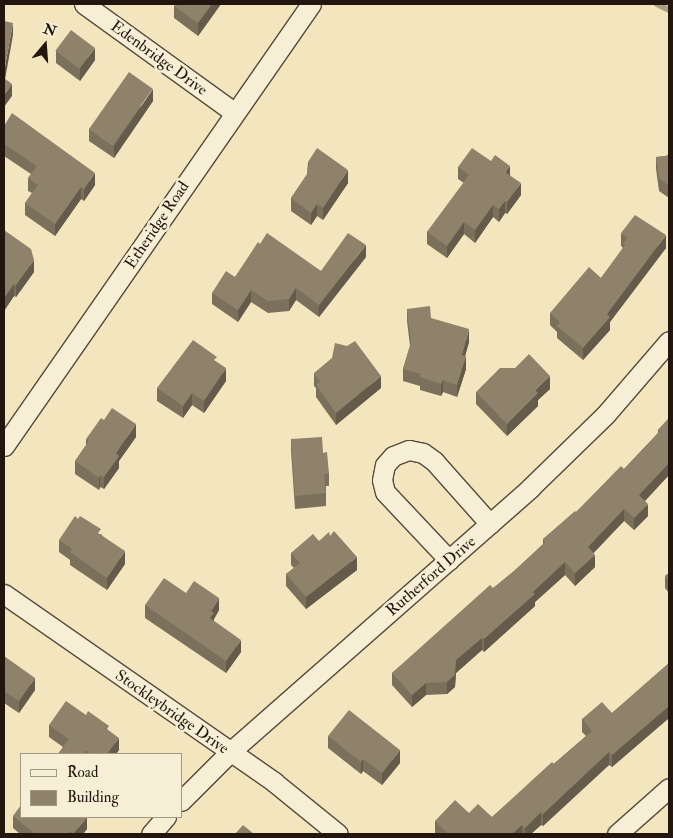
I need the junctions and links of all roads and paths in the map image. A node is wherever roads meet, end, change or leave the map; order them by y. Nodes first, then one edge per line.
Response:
1 (84, 4) edge
2 (311, 4) edge
3 (234, 112) junction
4 (669, 341) edge
5 (4, 446) edge
6 (490, 524) junction
7 (449, 560) junction
8 (4, 594) edge
9 (230, 752) junction
10 (669, 788) edge
11 (182, 800) edge
12 (165, 818) edge
13 (151, 834) edge
14 (338, 834) edge
15 (617, 834) edge

1 - 3 street, Edenbridge Drive
2 - 3 street, Etheridge Road
3 - 5 street, Etheridge Road
4 - 6 street, Rutherford Drive
6 - 7 street, Rutherford Drive
6 - 7 street
7 - 9 street, Rutherford Drive
8 - 9 street, Stockleybridge Drive
9 - 11 street, Rutherford Drive
9 - 14 street, Stockleybridge Drive
10 - 15 street
12 - 13 street

